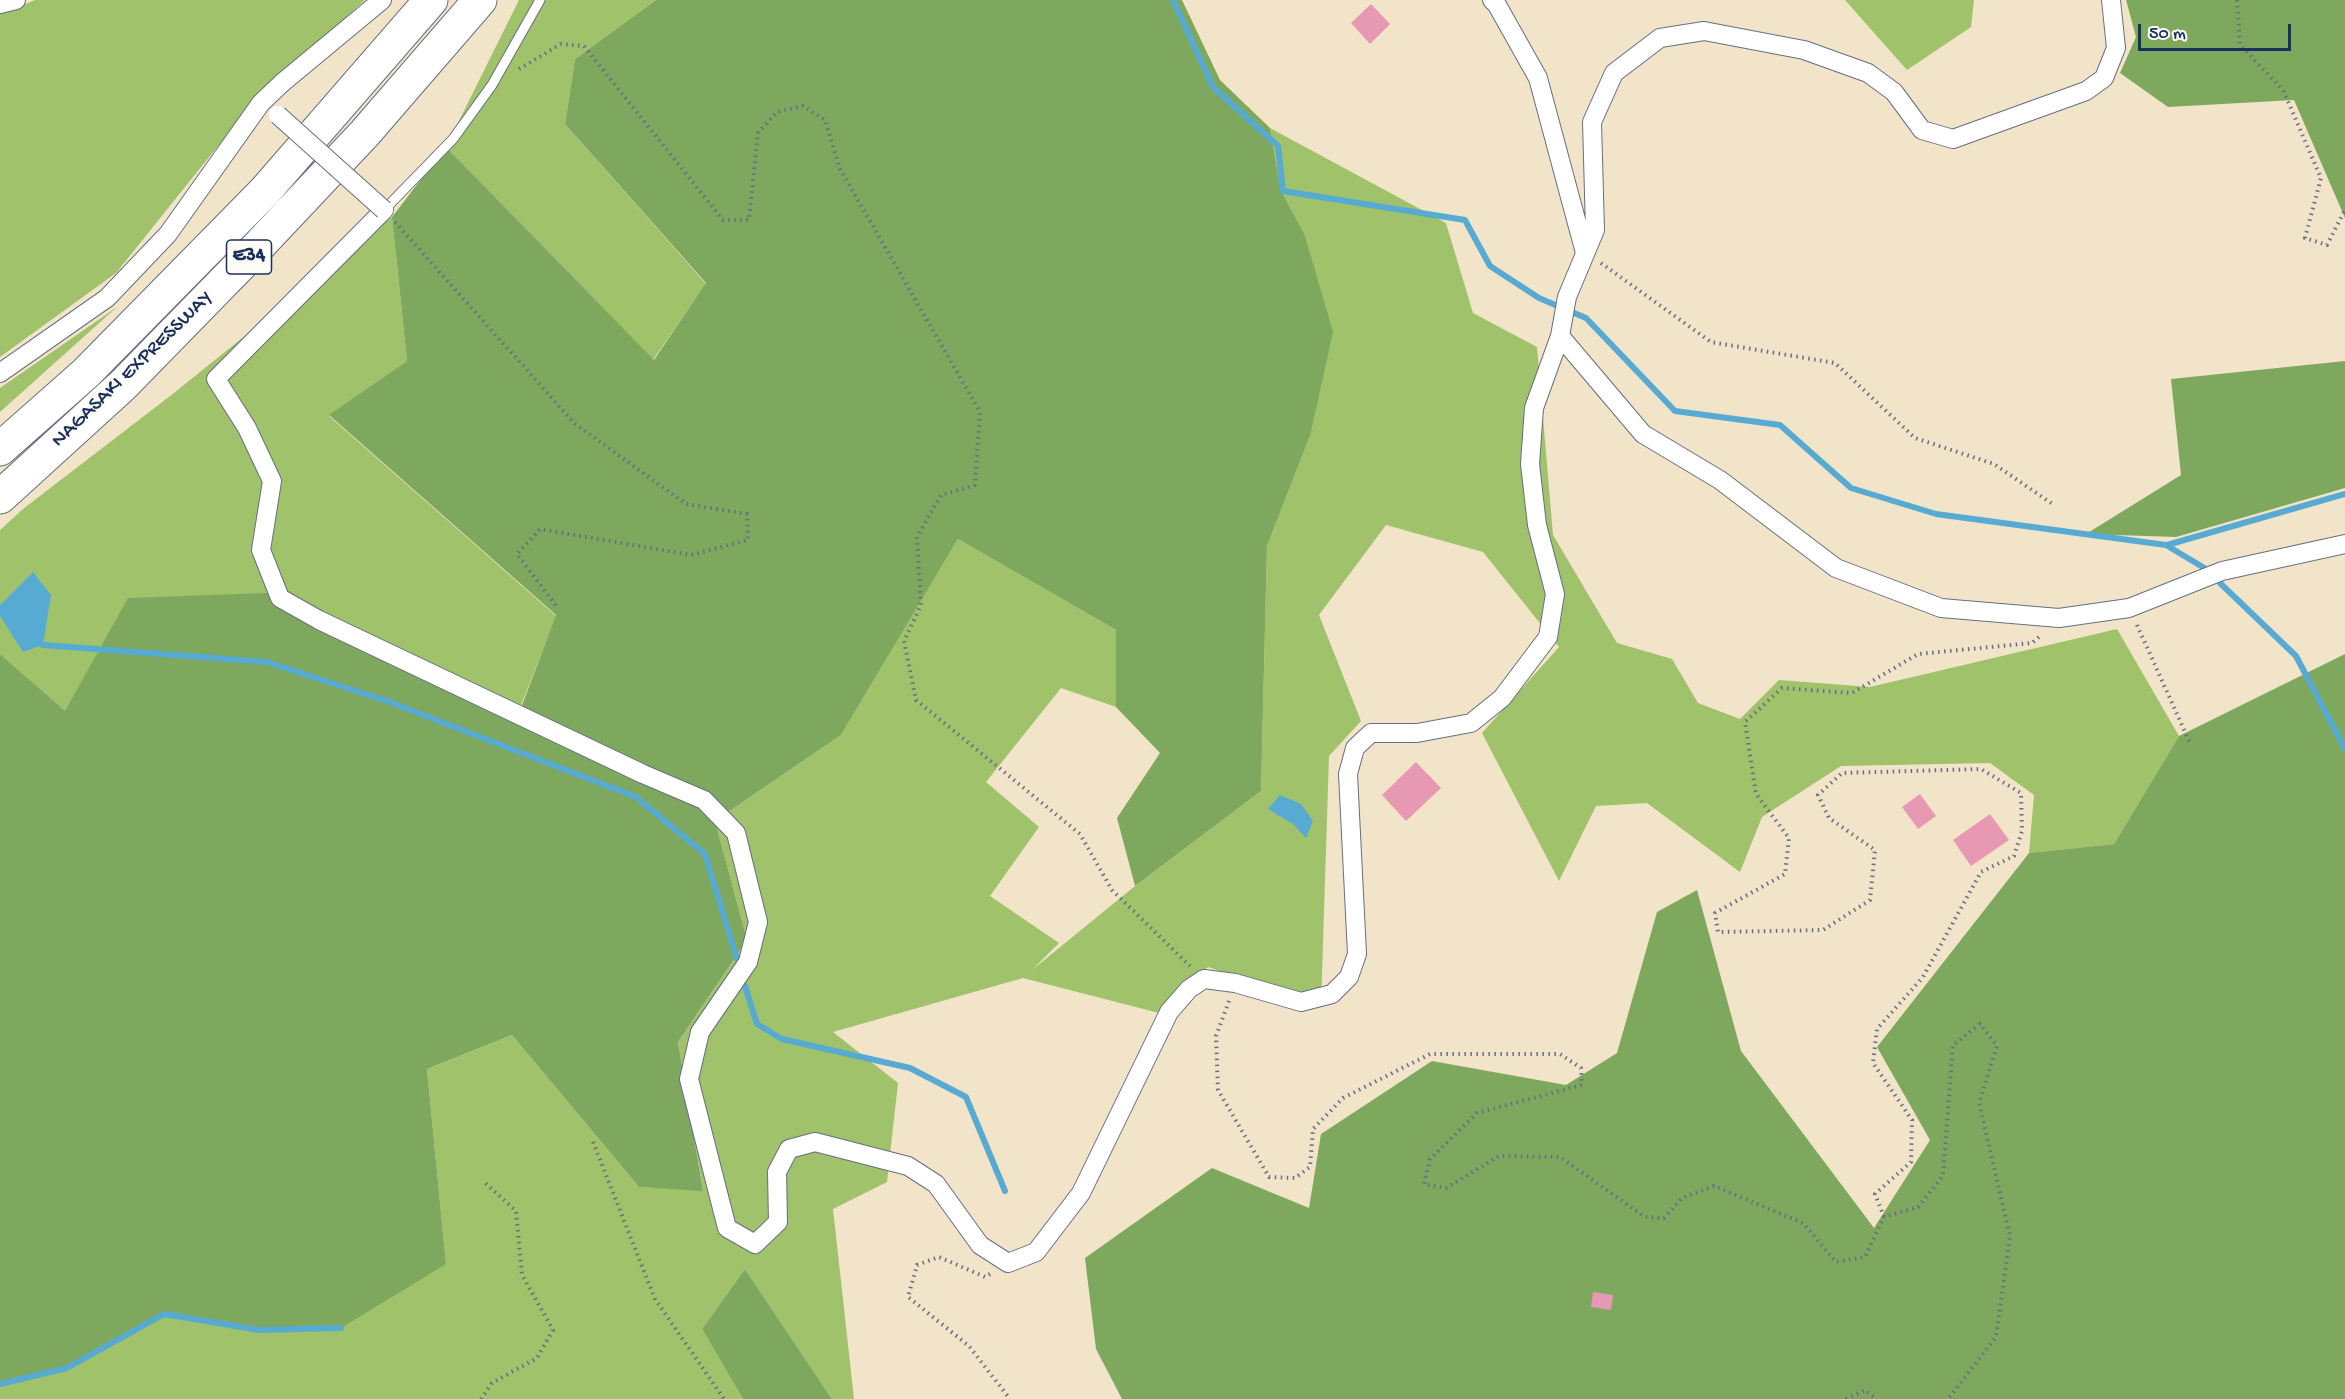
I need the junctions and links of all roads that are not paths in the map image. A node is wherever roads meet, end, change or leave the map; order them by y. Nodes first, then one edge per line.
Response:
1 (16, 0) edge
2 (382, 0) edge
3 (431, 0) edge
4 (480, 0) edge
5 (540, 0) edge
6 (1492, 0) edge
7 (2111, 0) edge
8 (0, 4) edge
9 (261, 103) junction
10 (384, 210) junction
11 (1585, 253) junction
12 (1561, 330) junction
13 (0, 373) edge
14 (0, 449) edge
15 (0, 496) edge
16 (2345, 544) edge

1 - 8 street
2 - 9 street
3 - 14 highway, NAGASAKI EXPRESSWAY / E34
4 - 15 highway, NAGASAKI EXPRESSWAY / E34
5 - 10 lane
6 - 11 street
7 - 11 street
9 - 10 street, bridge
9 - 13 street
10 - 12 street
11 - 12 street
12 - 16 street

